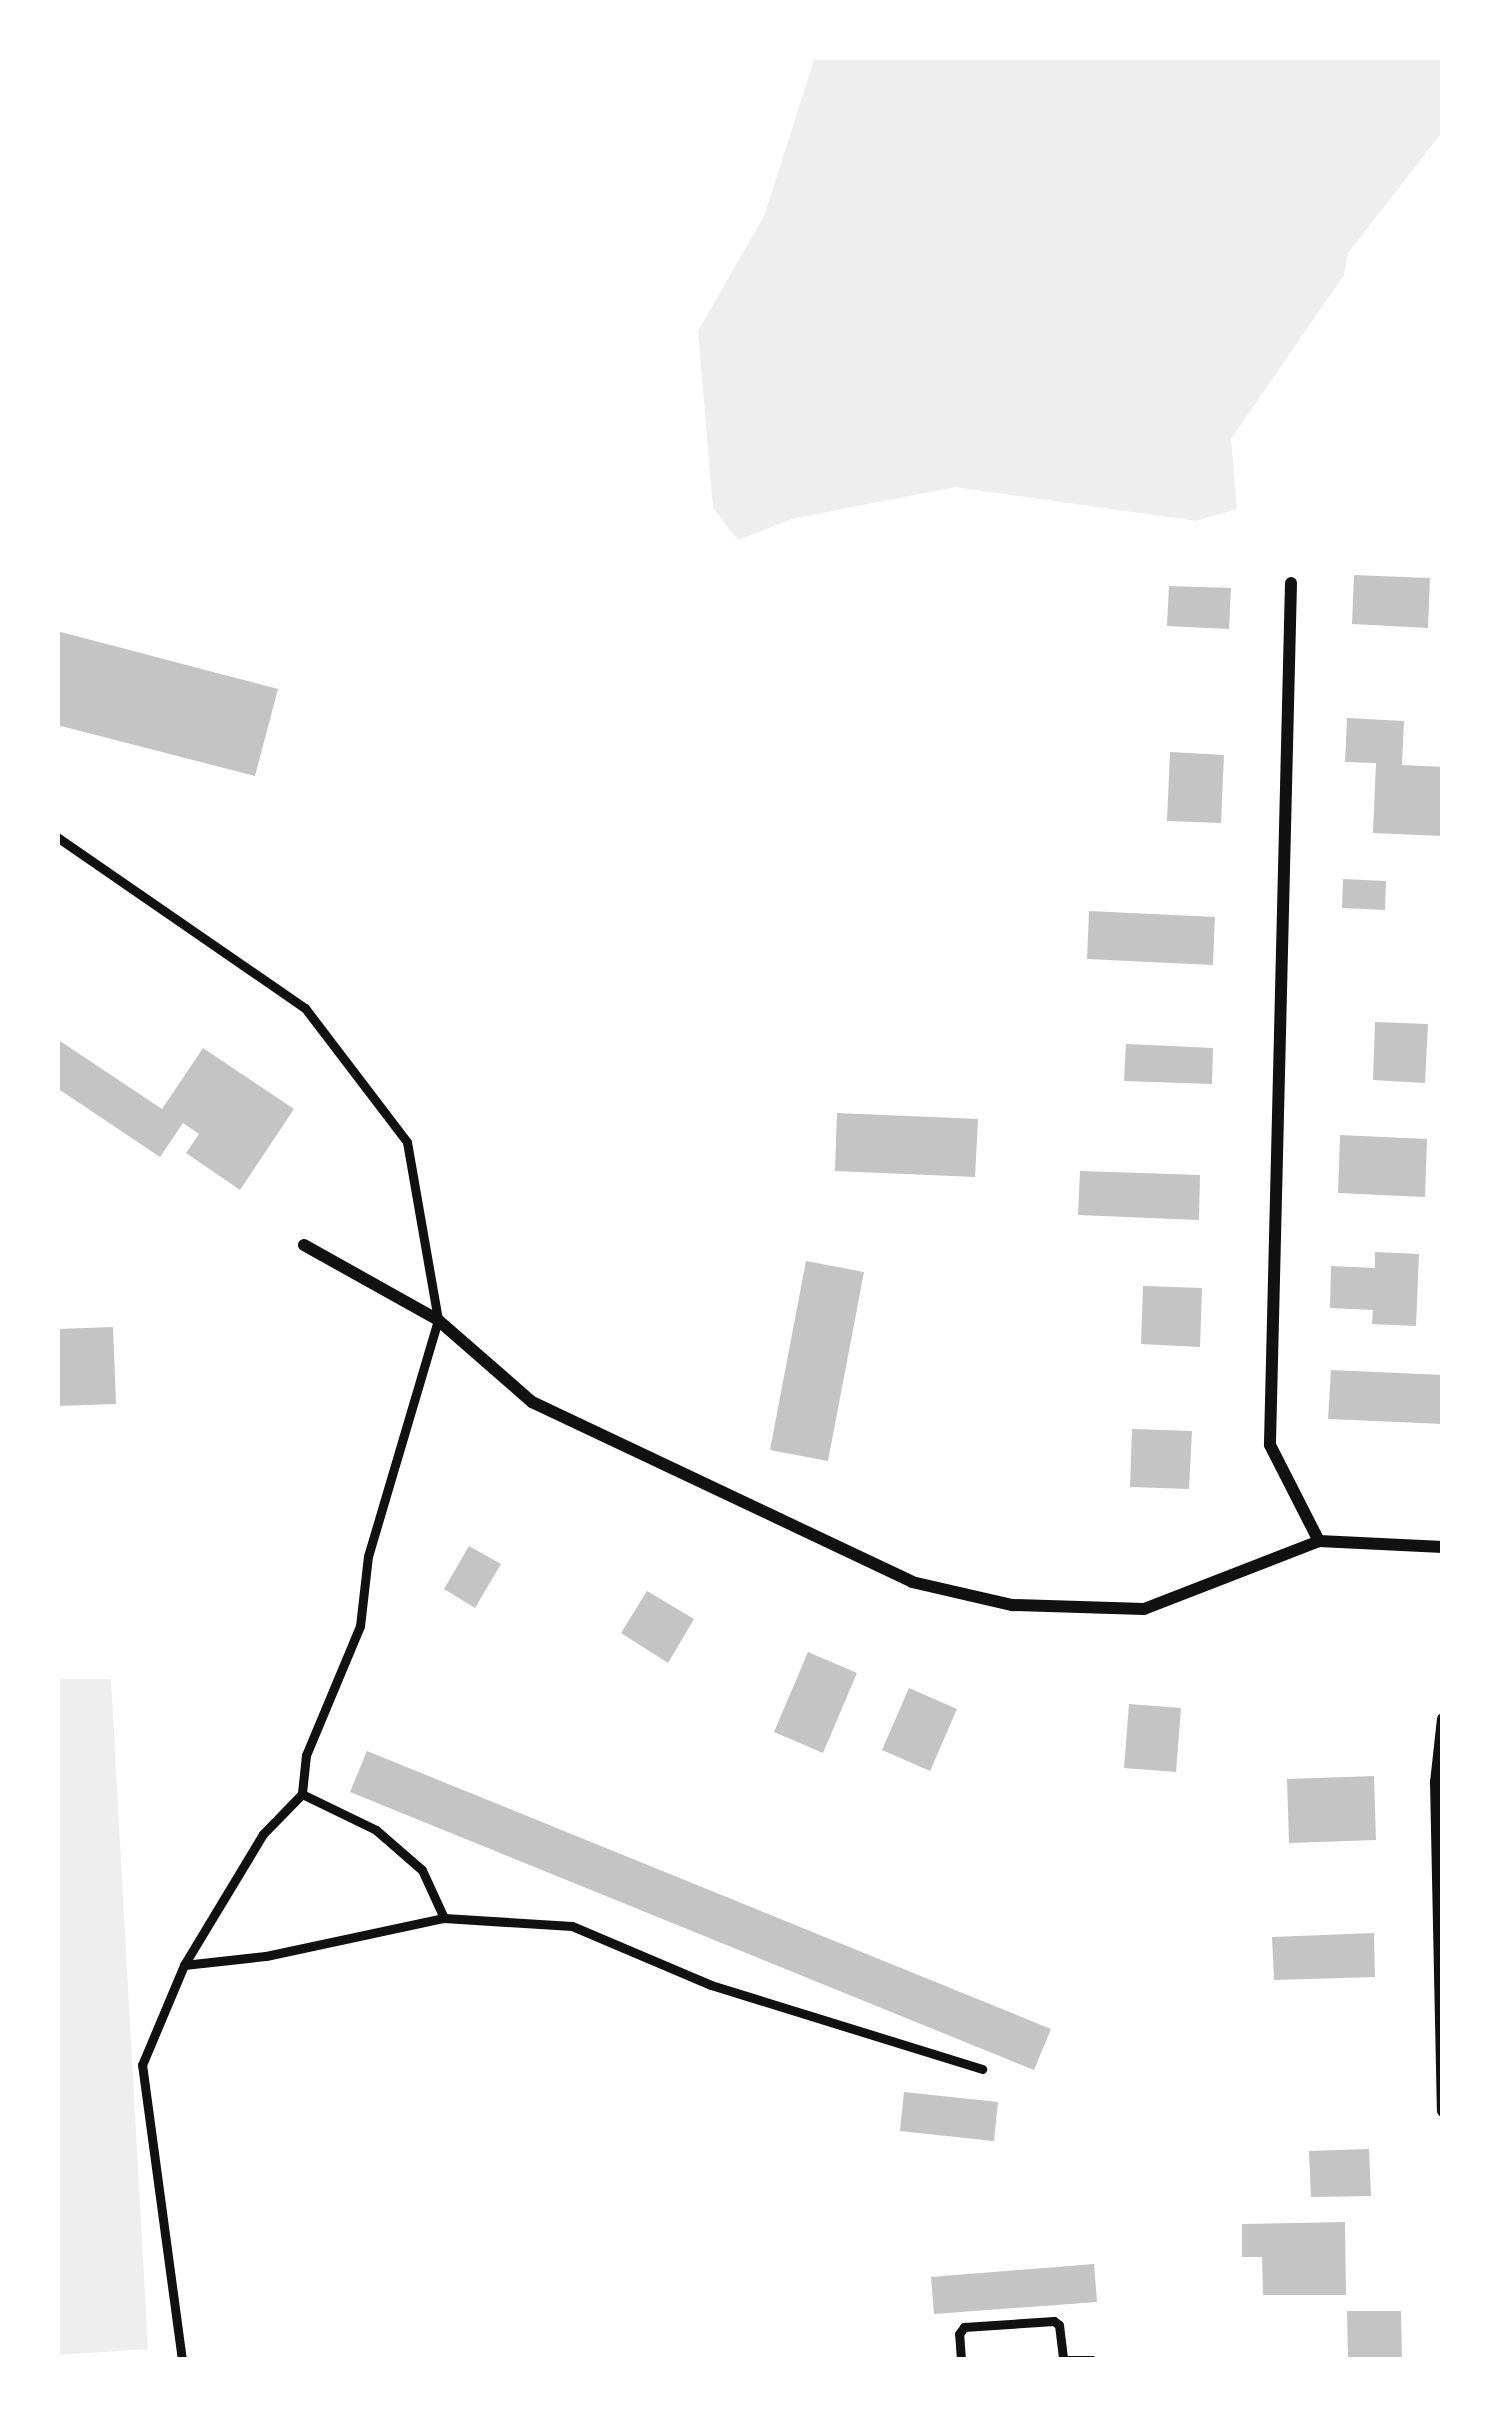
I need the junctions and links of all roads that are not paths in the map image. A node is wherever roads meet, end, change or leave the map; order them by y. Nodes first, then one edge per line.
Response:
1 (1291, 583) dead end
2 (57, 837) edge
3 (304, 1245) dead end
4 (437, 1320) junction
5 (1318, 1541) junction
6 (1443, 1547) edge
7 (1443, 1719) edge
8 (302, 1795) junction
9 (444, 1918) junction
10 (184, 1965) junction
11 (982, 2068) dead end
12 (1443, 2111) edge
13 (182, 2360) edge
14 (961, 2360) edge
15 (1064, 2360) edge
16 (1092, 2360) edge

1 - 5 street
2 - 4 lane
3 - 4 street
4 - 5 street
4 - 8 lane
5 - 6 street
7 - 12 street
8 - 9 lane
8 - 10 lane
9 - 10 lane
9 - 11 lane
10 - 13 lane
14 - 15 lane
15 - 16 lane

